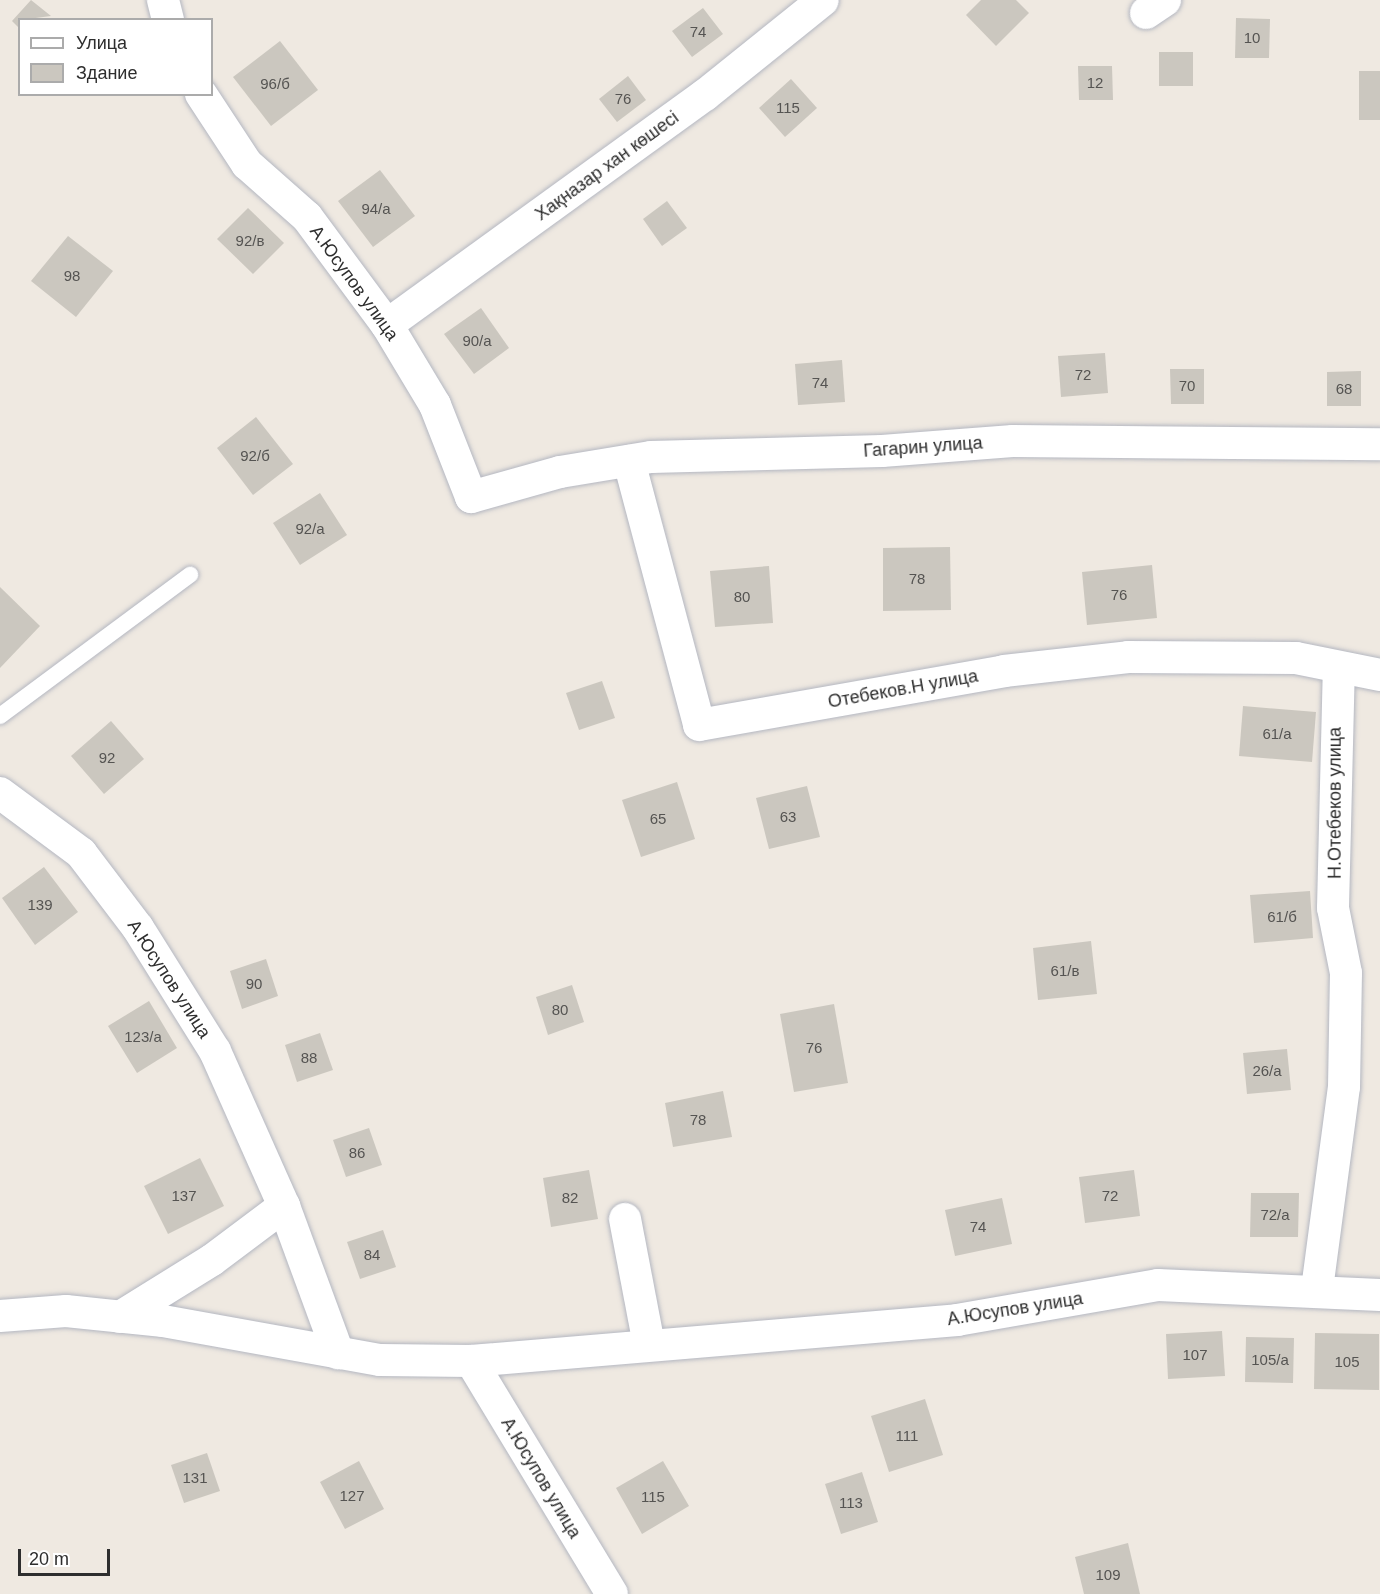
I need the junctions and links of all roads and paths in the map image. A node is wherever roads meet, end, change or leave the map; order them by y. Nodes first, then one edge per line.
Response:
1 (163, 0) edge
2 (823, 0) edge
3 (168, 18) edge
4 (202, 96) edge
5 (387, 326) junction
6 (1380, 444) edge
7 (629, 461) junction
8 (471, 497) joint
9 (190, 574) dead end
10 (1339, 668) junction
11 (1380, 675) edge
12 (0, 716) edge
13 (0, 793) edge
14 (284, 1206) junction
15 (625, 1219) dead end
16 (1317, 1289) junction
17 (1380, 1295) edge
18 (0, 1316) edge
19 (120, 1317) junction
20 (649, 1345) junction
21 (338, 1353) junction
22 (471, 1361) junction
23 (612, 1594) edge

1 - 3 street
2 - 5 street, Хақназар хан көшесі
4 - 5 street, А.Юсупов улица
5 - 8 street, А.Юсупов улица
6 - 7 street, Гагарин улица
7 - 8 street, Гагарин улица
7 - 10 street, Отебеков.Н улица
9 - 12 lane
10 - 11 street, Отебеков.Н улица
10 - 16 street, Н.Отебеков улица
13 - 14 street, А.Юсупов улица
14 - 19 street
14 - 21 street, А.Юсупов улица
15 - 20 street
16 - 17 street, А.Юсупов улица
16 - 20 street, А.Юсупов улица
18 - 19 street, А.Юсупов улица
19 - 21 street, А.Юсупов улица
20 - 22 street, А.Юсупов улица
21 - 22 street, А.Юсупов улица
22 - 23 street, А.Юсупов улица

